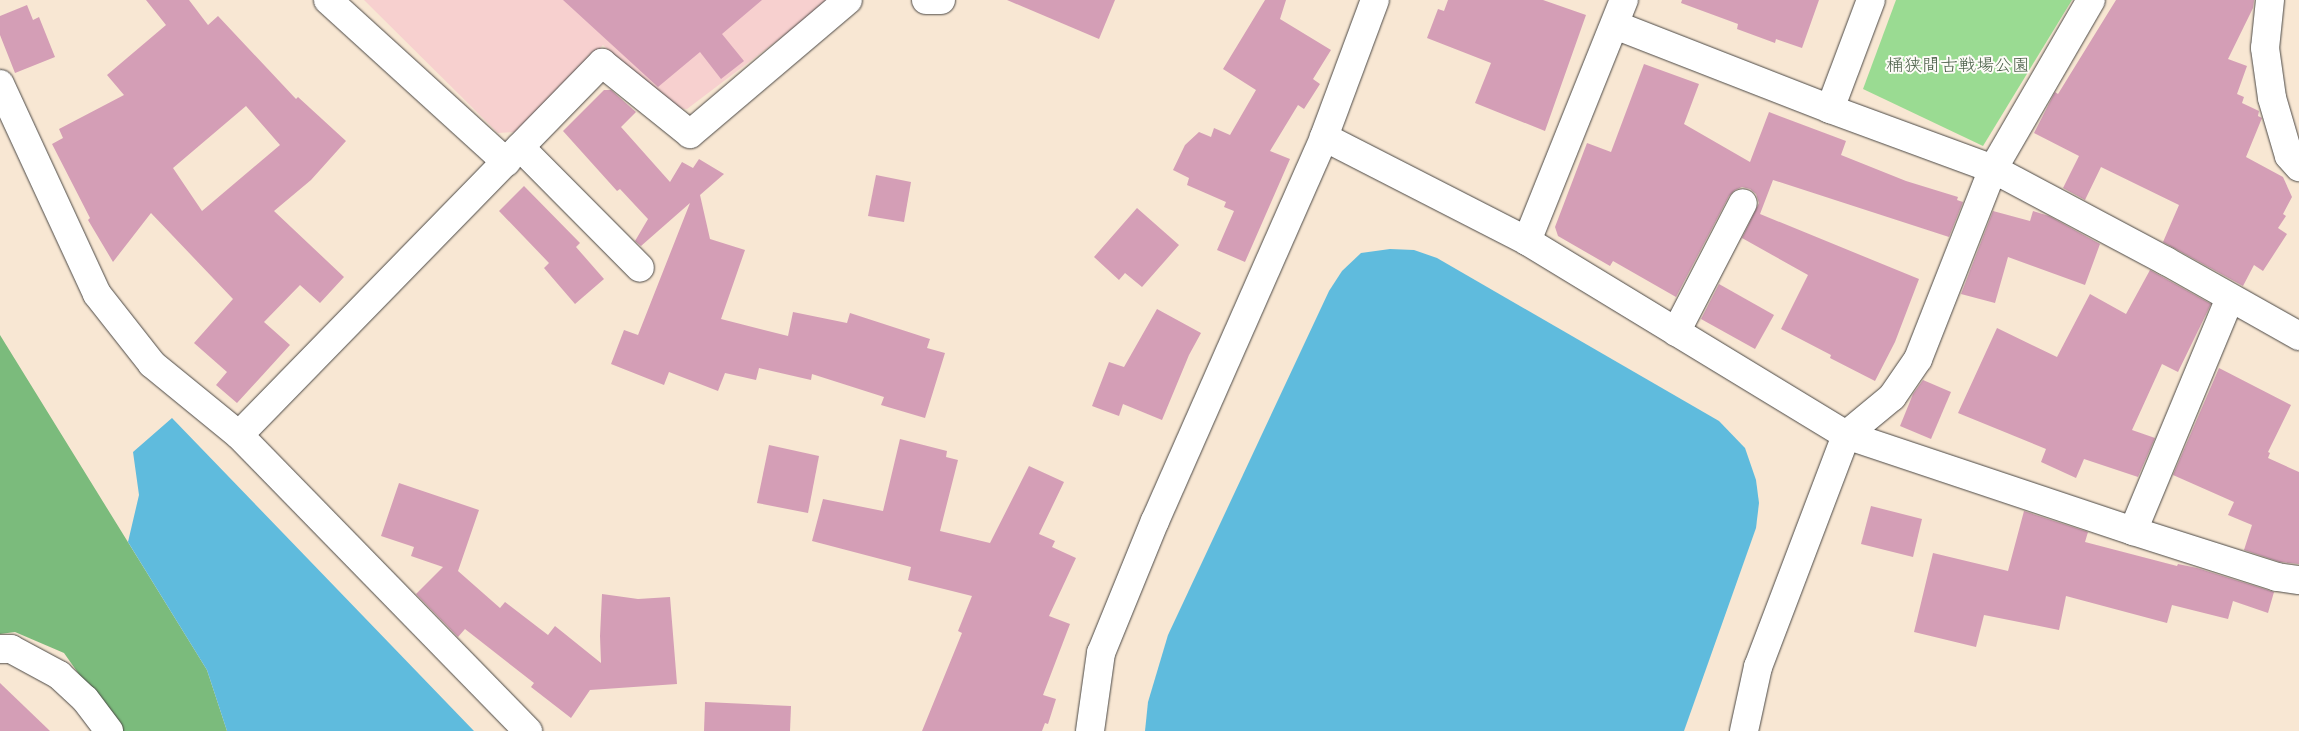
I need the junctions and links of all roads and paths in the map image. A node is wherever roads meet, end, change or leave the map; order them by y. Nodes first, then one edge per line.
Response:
1 (328, 0) edge
2 (848, 0) edge
3 (926, 0) edge
4 (941, 0) edge
5 (1375, 0) edge
6 (1624, 0) edge
7 (1871, 0) edge
8 (2092, 0) edge
9 (2270, 0) edge
10 (1615, 25) junction
11 (0, 84) edge
12 (1830, 109) junction
13 (1324, 137) junction
14 (513, 154) junction
15 (2299, 167) edge
16 (1993, 169) junction
17 (1743, 203) dead end
18 (1527, 241) junction
19 (640, 268) dead end
20 (2230, 298) junction
21 (1676, 332) junction
22 (2299, 336) edge
23 (239, 435) junction
24 (1846, 435) junction
25 (2133, 532) junction
26 (2299, 580) edge
27 (0, 648) edge
28 (109, 731) edge
29 (528, 731) edge
30 (1090, 731) edge
31 (1744, 731) edge

1 - 14 street
2 - 14 street
3 - 4 street
5 - 13 street
6 - 10 street
7 - 12 street
8 - 16 street
9 - 15 street
10 - 12 street
10 - 18 street
11 - 23 street
12 - 16 street
13 - 18 street
13 - 30 street
14 - 19 street
14 - 23 street
16 - 20 street
16 - 24 street
17 - 21 street
18 - 21 street
20 - 22 street
20 - 25 street
21 - 24 street
23 - 29 street
24 - 25 street
24 - 31 street
25 - 26 street
27 - 28 street

